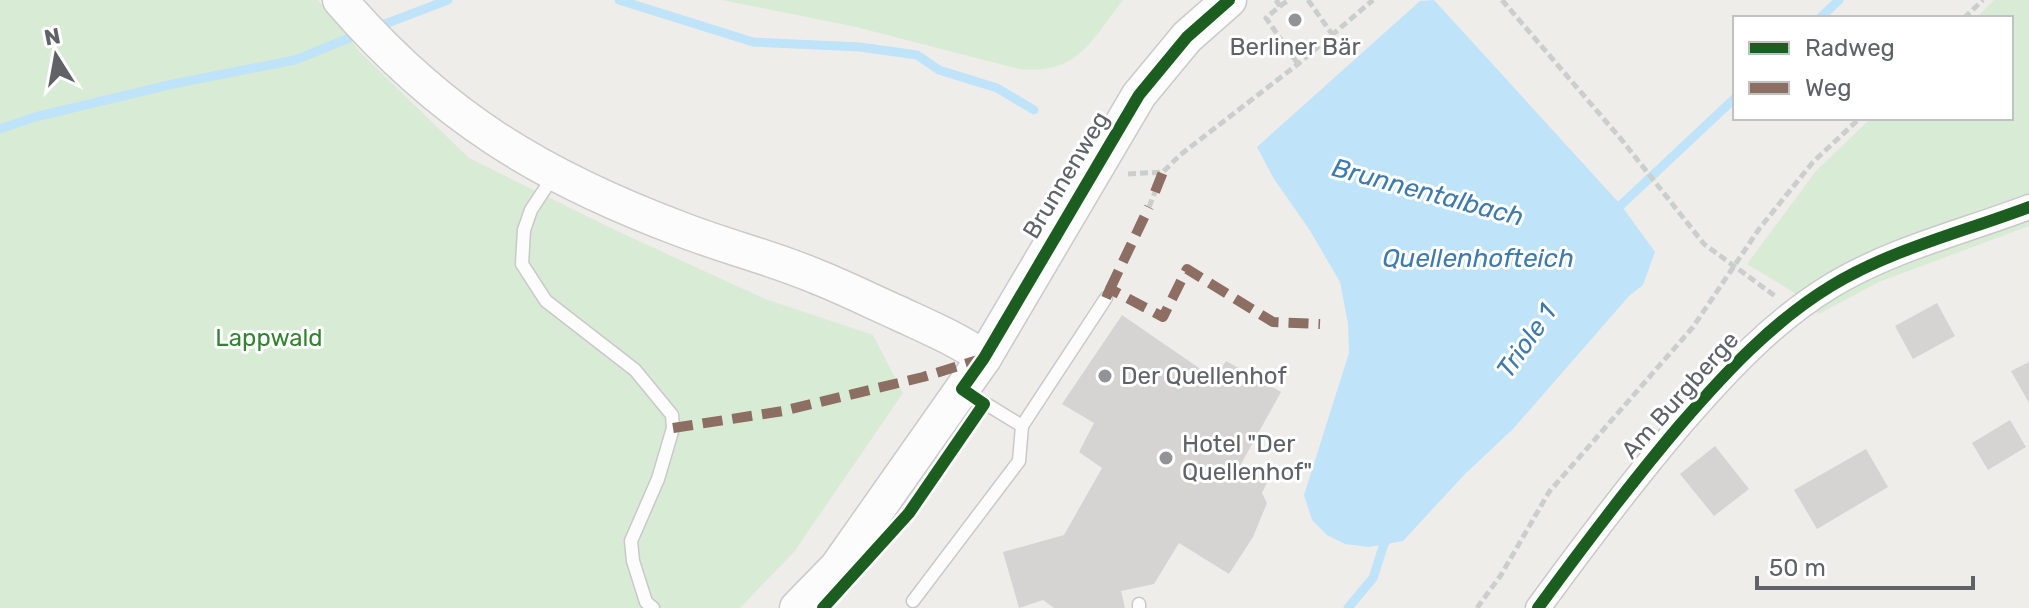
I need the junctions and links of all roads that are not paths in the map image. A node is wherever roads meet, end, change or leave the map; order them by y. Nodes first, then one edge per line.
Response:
1 (340, 0) edge
2 (1229, 0) edge
3 (554, 175) junction
4 (2029, 207) edge
5 (1106, 298) dead end
6 (984, 358) junction
7 (962, 389) junction
8 (1022, 426) junction
9 (913, 601) dead end
10 (653, 608) edge
11 (797, 608) edge
12 (1538, 608) edge

1 - 3 main road
2 - 6 main road, Brunnenweg
3 - 6 main road
3 - 10 lane
4 - 12 street, Am Burgberge
5 - 8 lane
6 - 7 main road, Brunnenweg
7 - 8 lane
7 - 11 main road, Brunnenweg
8 - 9 lane

